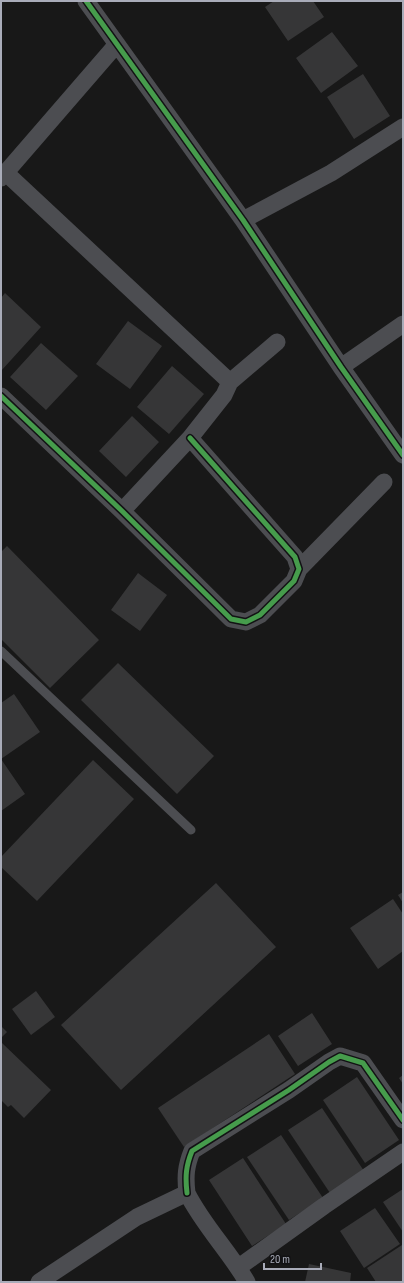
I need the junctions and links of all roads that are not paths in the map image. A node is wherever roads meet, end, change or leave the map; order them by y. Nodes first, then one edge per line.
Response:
1 (86, 1) edge
2 (117, 44) junction
3 (403, 127) edge
4 (4, 176) edge
5 (243, 220) junction
6 (403, 324) edge
7 (277, 342) dead end
8 (341, 367) junction
9 (230, 382) junction
10 (1, 396) edge
11 (190, 438) junction
12 (403, 456) edge
13 (384, 482) dead end
14 (122, 511) junction
15 (299, 569) junction
16 (1, 651) edge
17 (191, 830) dead end
18 (403, 1120) edge
19 (403, 1152) edge
20 (186, 1193) junction
21 (239, 1268) junction
22 (39, 1282) edge
23 (247, 1282) edge

1 - 2 street
2 - 4 street
2 - 5 street
3 - 5 street
4 - 9 street
5 - 8 street
6 - 8 street
7 - 9 street
8 - 12 street
9 - 11 street
10 - 14 street
11 - 14 street
11 - 15 street
13 - 15 street
14 - 15 street
16 - 17 lane
18 - 20 street
19 - 21 street
20 - 21 street
20 - 22 street
21 - 23 street

